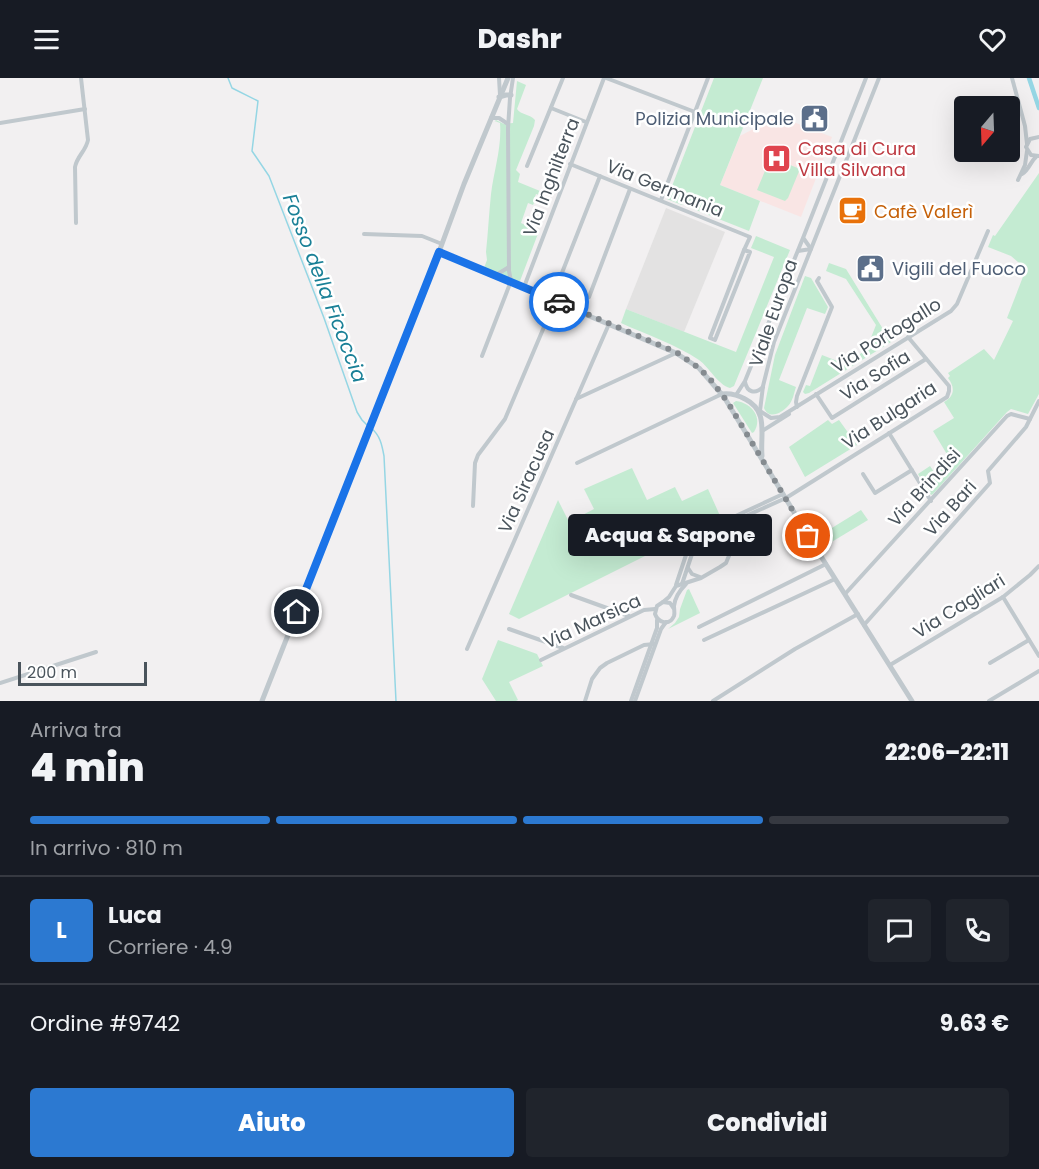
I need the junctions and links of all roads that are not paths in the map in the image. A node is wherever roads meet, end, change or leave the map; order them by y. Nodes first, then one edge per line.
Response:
1 (81, 78) edge
2 (499, 78) edge
3 (508, 78) edge
4 (513, 78) edge
5 (563, 78) edge
6 (605, 78) edge
7 (708, 78) edge
8 (866, 78) edge
9 (879, 78) edge
10 (1012, 78) edge
11 (511, 95) junction
12 (499, 97) junction
13 (551, 108) junction
14 (85, 109) junction
15 (695, 112) junction
16 (490, 118) junction
17 (0, 123) edge
18 (586, 123) junction
19 (508, 124) junction
20 (1025, 126) junction
21 (1033, 137) junction
22 (1039, 137) edge
23 (1027, 144) junction
24 (1027, 150) junction
25 (1038, 156) edge
26 (570, 164) junction
27 (527, 166) dead end
28 (1022, 174) junction
29 (600, 176) junction
30 (1017, 180) dead end
31 (630, 189) junction
32 (660, 201) junction
33 (76, 224) dead end
34 (988, 231) dead end
35 (364, 234) dead end
36 (803, 238) junction
37 (442, 244) junction
38 (811, 249) junction
39 (744, 250) junction
40 (798, 251) junction
41 (439, 252) junction
42 (510, 267) junction
43 (496, 275) junction
44 (819, 278) dead end
45 (511, 281) junction
46 (558, 283) dead end
47 (524, 287) junction
48 (589, 297) dead end
49 (556, 300) junction
50 (610, 323) junction
51 (908, 337) junction
52 (676, 352) junction
53 (482, 356) dead end
54 (926, 358) junction
55 (745, 381) junction
56 (763, 386) junction
57 (722, 394) junction
58 (816, 394) junction
59 (736, 395) junction
60 (576, 400) junction
61 (1039, 401) edge
62 (728, 403) junction
63 (797, 407) junction
64 (760, 411) junction
65 (790, 411) junction
66 (1030, 419) junction
67 (762, 431) junction
68 (889, 433) junction
69 (748, 436) junction
70 (763, 460) junction
71 (577, 463) dead end
72 (912, 470) junction
73 (864, 474) dead end
74 (785, 496) junction
75 (931, 501) junction
76 (473, 506) dead end
77 (814, 514) dead end
78 (745, 516) junction
79 (800, 522) junction
80 (710, 532) dead end
81 (691, 540) dead end
82 (688, 549) junction
83 (693, 551) junction
84 (826, 564) junction
85 (688, 566) junction
86 (1039, 566) edge
87 (701, 578) junction
88 (835, 579) junction
89 (684, 584) junction
90 (676, 586) junction
91 (845, 594) junction
92 (571, 595) dead end
93 (1003, 597) junction
94 (663, 602) junction
95 (655, 609) junction
96 (674, 609) junction
97 (858, 614) junction
98 (630, 616) junction
99 (657, 619) junction
100 (666, 622) junction
101 (864, 625) junction
102 (699, 627) dead end
103 (509, 629) dead end
104 (1029, 639) junction
105 (704, 640) dead end
106 (653, 644) junction
107 (467, 649) dead end
108 (564, 649) junction
109 (96, 652) dead end
110 (1039, 656) edge
111 (541, 660) dead end
112 (990, 663) dead end
113 (890, 665) junction
114 (1039, 671) edge
115 (0, 684) edge
116 (262, 701) edge
117 (585, 701) edge
118 (633, 701) edge
119 (713, 701) edge
120 (912, 701) edge
121 (989, 701) edge

1 - 14 street
2 - 12 street
3 - 12 street
4 - 11 street
5 - 13 street
6 - 15 street
6 - 18 street, Via Inghilterra
7 - 15 street
8 - 36 street, Viale Europa
9 - 38 street, Viale Europa
10 - 20 street
11 - 12 street
11 - 19 street
12 - 16 street
13 - 18 street
13 - 27 street
14 - 17 street
14 - 33 street
15 - 32 street
16 - 19 street
16 - 37 street
18 - 26 street, Via Inghilterra
19 - 42 street
20 - 21 street
20 - 23 street
21 - 22 street
21 - 23 street
23 - 24 street
24 - 25 street
24 - 28 street
25 - 28 street
26 - 29 street, Via Germania
26 - 47 street, Via Inghilterra
28 - 30 street
29 - 31 street, Via Germania
29 - 46 street
31 - 32 street, Via Germania
31 - 48 street
32 - 39 street, Via Germania
34 - 51 street, Via Portogallo
35 - 37 street
36 - 38 street, Viale Europa
36 - 40 street, Viale Europa
37 - 41 street
38 - 40 street, Viale Europa
38 - 56 street, Viale Europa
39 - 39 street
40 - 55 street, Viale Europa
41 - 43 street
41 - 116 street
42 - 43 street
42 - 45 street
43 - 45 street
44 - 63 street
45 - 47 street
45 - 53 street
47 - 49 street
49 - 50 street
49 - 76 street
50 - 52 street
50 - 60 street, Via Siracusa
51 - 54 street, Via Bulgaria
51 - 58 street, Via Portogallo
52 - 57 street
52 - 60 street
54 - 58 street, Via Sofia
54 - 68 street, Via Bulgaria
55 - 56 street, Viale Europa
55 - 59 street, Viale Europa
56 - 64 street, Viale Europa
57 - 59 street
57 - 62 street
57 - 71 street
58 - 63 street, Via Portogallo
59 - 62 street
59 - 64 street
60 - 107 street, Via Siracusa
61 - 66 street, Via Bari
62 - 69 street
63 - 65 street, Via Portogallo
64 - 65 street, Via Portogallo
64 - 67 street
65 - 67 street, Via Portogallo
66 - 75 street, Via Brindisi
66 - 101 street, Via Bari
67 - 69 street
67 - 70 street
68 - 72 street
68 - 74 street, Via Bulgaria
69 - 70 street
70 - 74 street
72 - 73 street
72 - 75 street
74 - 78 street
74 - 79 street
74 - 83 street
75 - 91 street, Via Brindisi
77 - 79 street
78 - 80 street
78 - 87 street
79 - 84 street
81 - 82 street
82 - 83 street
82 - 90 street
83 - 85 street
84 - 88 street
84 - 102 street
85 - 87 street
85 - 89 street
86 - 93 street, Via Cagliari
87 - 89 street
88 - 91 street
88 - 105 street
89 - 90 street
89 - 96 street
90 - 94 street, Via Marsica
91 - 97 street
92 - 98 street
93 - 104 street
93 - 113 street, Via Cagliari
94 - 95 street
94 - 96 street
95 - 98 street, Via Marsica
95 - 99 street
96 - 100 street
97 - 101 street
97 - 119 street
98 - 108 street, Via Marsica
99 - 100 street
99 - 106 street
100 - 106 street
101 - 113 street
103 - 108 street
104 - 110 street
104 - 112 street
106 - 117 street
106 - 118 street
108 - 111 street, Via Marsica
109 - 115 street
113 - 120 street
114 - 121 street

